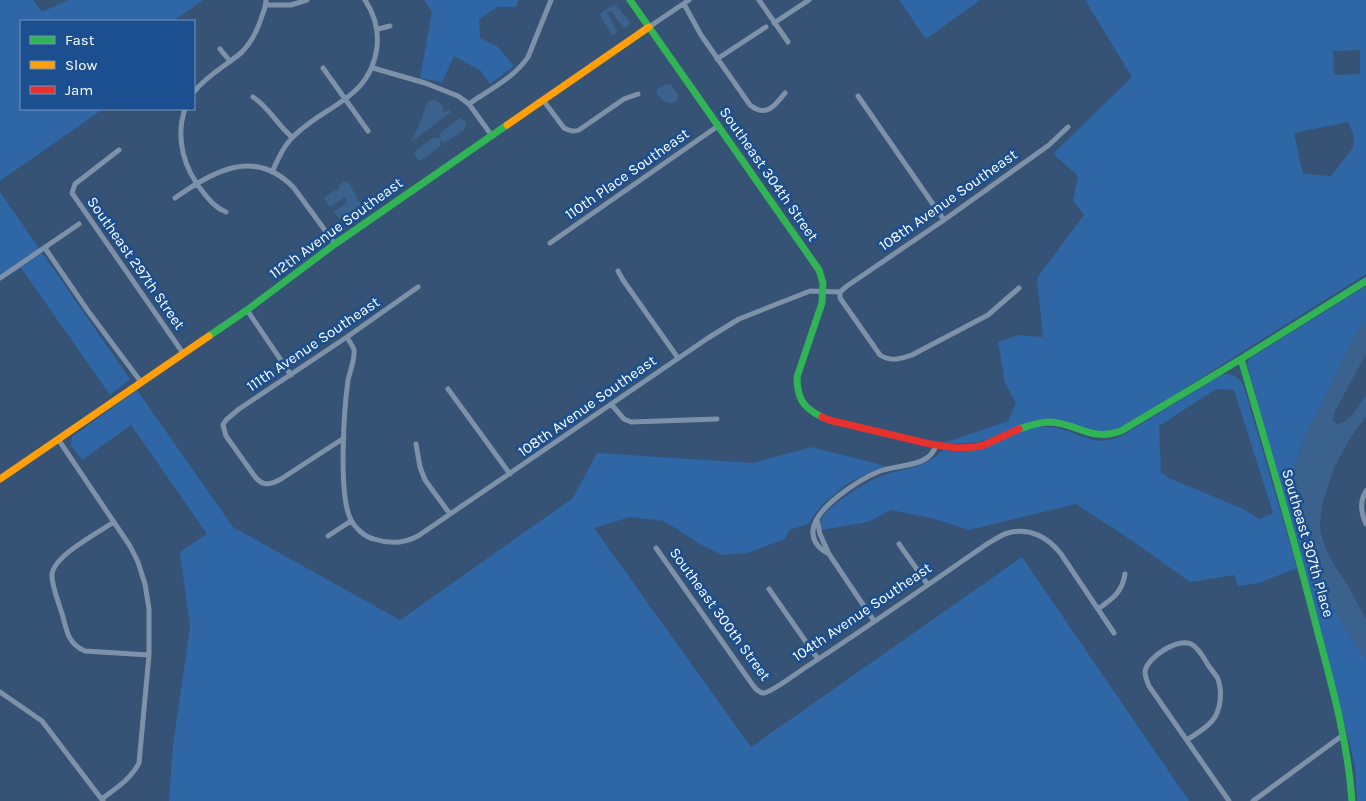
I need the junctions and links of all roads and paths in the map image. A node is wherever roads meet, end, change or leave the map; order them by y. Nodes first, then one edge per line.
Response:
1 (307, 0) edge
2 (365, 0) edge
3 (551, 0) edge
4 (630, 0) edge
5 (689, 0) edge
6 (759, 0) edge
7 (809, 0) edge
8 (266, 3) edge
9 (684, 4) junction
10 (774, 23) junction
11 (390, 26) dead end
12 (649, 27) junction
13 (766, 28) dead end
14 (378, 29) junction
15 (788, 42) dead end
16 (220, 49) dead end
17 (718, 59) junction
18 (230, 61) junction
19 (323, 68) dead end
20 (373, 68) junction
21 (195, 91) edge
22 (785, 93) dead end
23 (638, 94) dead end
24 (858, 96) dead end
25 (253, 97) dead end
26 (346, 100) junction
27 (544, 100) junction
28 (469, 104) junction
29 (185, 110) edge
30 (718, 126) junction
31 (1068, 126) dead end
32 (368, 131) dead end
33 (492, 136) junction
34 (292, 137) junction
35 (119, 150) dead end
36 (272, 172) junction
37 (196, 184) junction
38 (175, 198) dead end
39 (226, 212) dead end
40 (944, 220) junction
41 (79, 224) dead end
42 (550, 243) dead end
43 (335, 244) junction
44 (45, 248) junction
45 (618, 271) dead end
46 (0, 278) edge
47 (1366, 281) edge
48 (418, 288) dead end
49 (1019, 288) dead end
50 (823, 291) junction
51 (840, 292) junction
52 (247, 310) junction
53 (347, 337) junction
54 (183, 353) junction
55 (678, 358) junction
56 (1241, 359) junction
57 (291, 375) junction
58 (141, 382) junction
59 (448, 389) dead end
60 (611, 404) junction
61 (717, 419) dead end
62 (344, 438) junction
63 (58, 439) junction
64 (416, 444) dead end
65 (936, 446) junction
66 (510, 474) junction
67 (0, 479) edge
68 (1366, 491) edge
69 (450, 514) junction
70 (817, 519) junction
71 (351, 521) junction
72 (114, 522) junction
73 (1366, 524) edge
74 (328, 536) dead end
75 (899, 544) dead end
76 (656, 548) dead end
77 (829, 554) junction
78 (1125, 574) dead end
79 (928, 585) junction
80 (769, 589) dead end
81 (1098, 609) junction
82 (874, 621) junction
83 (1114, 632) dead end
84 (149, 655) junction
85 (818, 659) junction
86 (0, 692) edge
87 (764, 693) joint
88 (1344, 735) junction
89 (1187, 740) junction
90 (103, 800) edge
91 (1229, 801) edge
92 (1253, 801) edge
93 (1352, 801) edge

1 - 8 street
2 - 14 street
3 - 28 street
4 - 12 street, Southeast 304th Street
5 - 9 street, 112th Avenue Southeast
6 - 10 street
7 - 10 street
8 - 18 street
9 - 12 street, 112th Avenue Southeast
9 - 17 street
10 - 15 street
11 - 14 street
12 - 27 street, 112th Avenue Southeast
12 - 30 street, Southeast 304th Street
13 - 17 street
14 - 20 street
16 - 18 street
17 - 22 street
18 - 21 street
19 - 26 street
20 - 26 street
20 - 28 street
23 - 27 street
24 - 40 street
25 - 34 street
26 - 32 street
26 - 34 street
27 - 33 street, 112th Avenue Southeast
28 - 33 street
29 - 37 street
30 - 42 street, 110th Place Southeast
30 - 50 street, Southeast 304th Street
31 - 40 street, 108th Avenue Southeast
33 - 43 street, 112th Avenue Southeast
34 - 36 street
35 - 54 street, Southeast 297th Street
36 - 37 street
36 - 43 street
37 - 38 street
37 - 39 street
40 - 51 street, 108th Avenue Southeast
41 - 44 street
43 - 52 street, 112th Avenue Southeast
44 - 46 street
44 - 58 street
45 - 55 street
47 - 56 street
48 - 53 street, 111th Avenue Southeast
49 - 51 street
50 - 51 street
50 - 55 street, 108th Avenue Southeast
50 - 65 street
52 - 54 street, 112th Avenue Southeast
52 - 57 street
53 - 57 street, 111th Avenue Southeast
53 - 62 street
54 - 58 street, 112th Avenue Southeast
55 - 60 street, 108th Avenue Southeast
56 - 65 street
56 - 88 street, Southeast 307th Place
57 - 62 street, 111th Avenue Southeast
58 - 63 street, 112th Avenue Southeast
59 - 66 street
60 - 61 street
60 - 66 street, 108th Avenue Southeast
62 - 71 street
63 - 67 street, 112th Avenue Southeast
63 - 72 street
64 - 69 street
65 - 70 street
66 - 69 street, 108th Avenue Southeast
68 - 73 street
69 - 71 street, 108th Avenue Southeast
70 - 77 street
70 - 77 street
71 - 74 street
72 - 84 street
72 - 84 street
75 - 79 street
76 - 87 street, Southeast 300th Street
77 - 82 street
78 - 81 street
79 - 81 street, 104th Avenue Southeast
79 - 82 street, 104th Avenue Southeast
80 - 85 street
81 - 83 street
82 - 85 street, 104th Avenue Southeast
84 - 90 street
85 - 87 street, 104th Avenue Southeast
86 - 90 street
88 - 92 street
88 - 93 street, Southeast 307th Place
89 - 89 street
89 - 91 street

